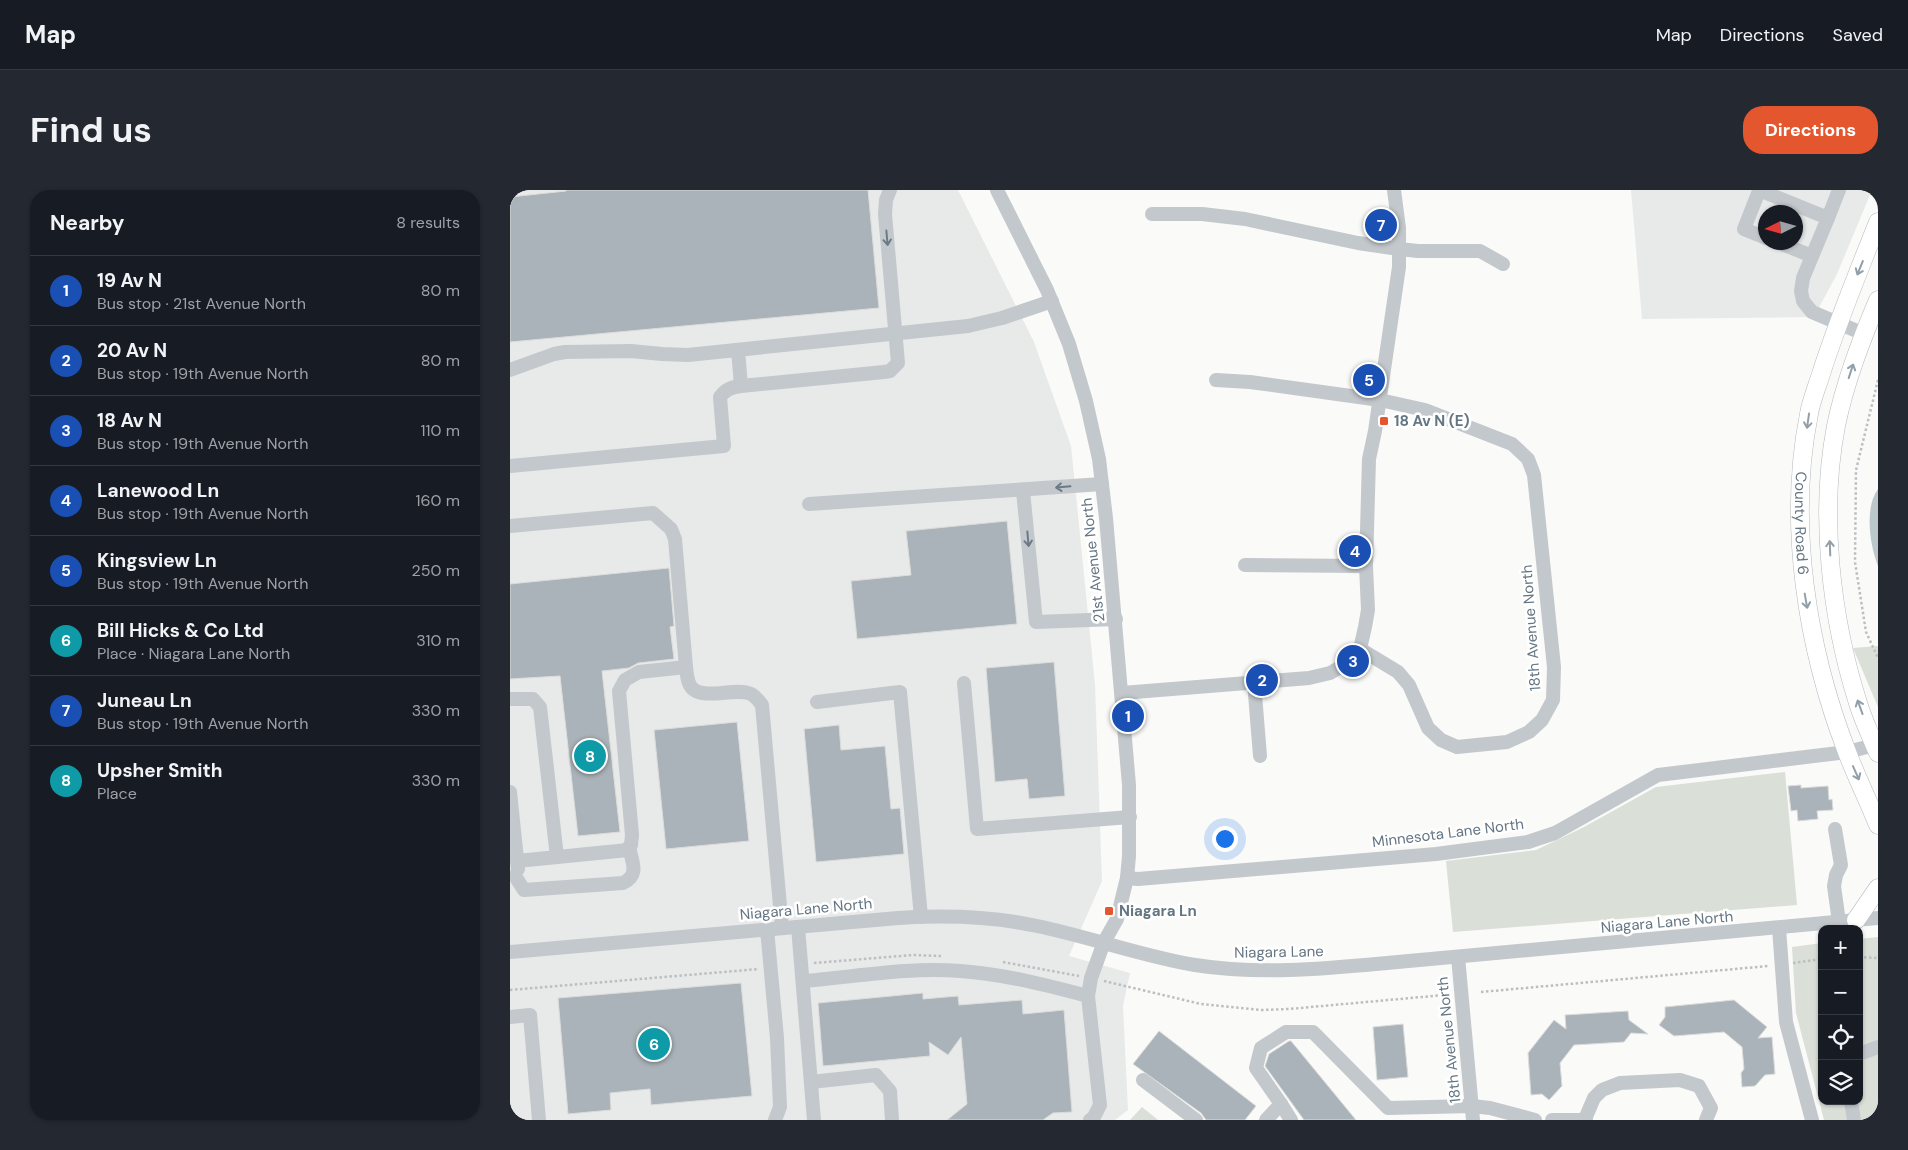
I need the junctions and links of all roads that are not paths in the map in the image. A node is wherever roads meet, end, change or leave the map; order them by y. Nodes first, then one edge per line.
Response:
1 (890, 190) edge
2 (997, 190) edge
3 (1394, 190) edge
4 (1839, 190) edge
5 (1759, 191) edge
6 (1152, 214) dead end
7 (1828, 218) junction
8 (1878, 222) edge
9 (1758, 235) edge
10 (1399, 249) junction
11 (1797, 250) edge
12 (1812, 256) junction
13 (1503, 264) dead end
14 (1878, 300) edge
15 (1052, 301) junction
16 (1838, 322) junction
17 (896, 333) junction
18 (1864, 334) junction
19 (738, 350) junction
20 (510, 370) edge
21 (1216, 380) dead end
22 (741, 386) junction
23 (1380, 400) junction
24 (510, 466) edge
25 (1102, 484) junction
26 (1023, 491) junction
27 (809, 504) dead end
28 (510, 526) edge
29 (1245, 565) dead end
30 (1366, 566) junction
31 (1116, 619) junction
32 (1360, 649) junction
33 (686, 667) junction
34 (1254, 682) junction
35 (964, 683) dead end
36 (1122, 693) junction
37 (510, 699) edge
38 (817, 702) dead end
39 (1876, 749) edge
40 (1847, 752) junction
41 (1260, 756) dead end
42 (510, 792) edge
43 (1130, 817) junction
44 (1878, 825) edge
45 (1834, 829) dead end
46 (630, 847) junction
47 (557, 857) junction
48 (517, 861) junction
49 (513, 876) edge
50 (1127, 878) junction
51 (1878, 888) edge
52 (921, 916) junction
53 (1878, 918) edge
54 (1847, 921) junction
55 (798, 926) junction
56 (782, 928) junction
57 (1779, 928) junction
58 (767, 929) junction
59 (1104, 942) junction
60 (510, 952) edge
61 (1458, 957) junction
62 (803, 981) junction
63 (1088, 996) junction
64 (510, 1017) edge
65 (1878, 1047) edge
66 (1863, 1053) edge
67 (1143, 1080) dead end
68 (811, 1082) junction
69 (1281, 1104) junction
70 (1852, 1105) edge
71 (1473, 1113) edge
72 (1387, 1114) edge
73 (539, 1120) edge
74 (775, 1120) edge
75 (814, 1120) edge
76 (892, 1120) edge
77 (1090, 1120) edge
78 (1196, 1120) edge
79 (1266, 1120) edge
80 (1291, 1120) edge
81 (1535, 1120) edge
82 (1552, 1120) edge
83 (1586, 1120) edge
84 (1706, 1120) edge
85 (1812, 1120) edge
86 (1854, 1120) edge

1 -> 17 street
2 - 15 street, 21st Avenue North
3 - 10 street
4 - 7 street
5 - 7 street
5 - 9 street
6 - 10 street
7 - 12 street
8 -> 16 main road, County Road 6
10 - 13 street
10 - 23 street
11 - 12 street
12 - 16 street
14 - 18 main road, County Road 6
15 - 17 street
15 - 25 street, 21st Avenue North
16 - 18 street
16 -> 40 main road, County Road 6
17 - 19 street
17 - 22 street
39 -> 18 main road, County Road 6
19 - 20 street
19 - 22 street
21 - 23 street, 18th Avenue North
22 - 24 street
23 - 30 street
23 - 32 street, 18th Avenue North
25 -> 26 street
25 - 31 street, 21st Avenue North
26 - 27 street
26 -> 31 street
28 - 33 street
29 - 30 street
30 - 32 street
31 - 36 street, 21st Avenue North
32 - 34 street
33 - 46 street
33 - 56 street
34 - 36 street
34 - 41 street
35 - 43 street
36 - 43 street, 21st Avenue North
37 - 47 street
38 - 52 street
39 - 40 street, Minnesota Lane North
40 -> 44 main road, County Road 6
40 - 50 street, Minnesota Lane North
42 - 48 street
43 - 50 street, 21st Avenue North
45 - 54 street
46 - 47 street
46 - 49 street
47 - 48 street
48 - 49 street
50 - 59 street, 21st Avenue North
51 - 54 main road
52 - 55 street, Niagara Lane North
52 - 59 street, Niagara Lane North
53 - 54 street, Niagara Lane North
54 - 57 street, Niagara Lane North
55 - 56 street, Niagara Lane North
55 - 62 street
56 - 58 street, Niagara Lane North
57 - 61 street, Niagara Lane North
57 - 85 street
58 - 60 street, Niagara Lane North
58 - 74 street
59 - 61 street, Niagara Lane
59 - 63 street, 21st Avenue North
61 - 71 street, 18th Avenue North
62 - 63 street
62 - 68 street
63 - 77 street
64 - 73 street
65 - 66 street
67 - 78 street
68 - 75 street
68 - 76 street
69 - 72 street
69 - 79 street
69 - 80 street
70 - 86 street
71 - 72 street
71 - 81 street
82 - 83 street
83 - 84 street

